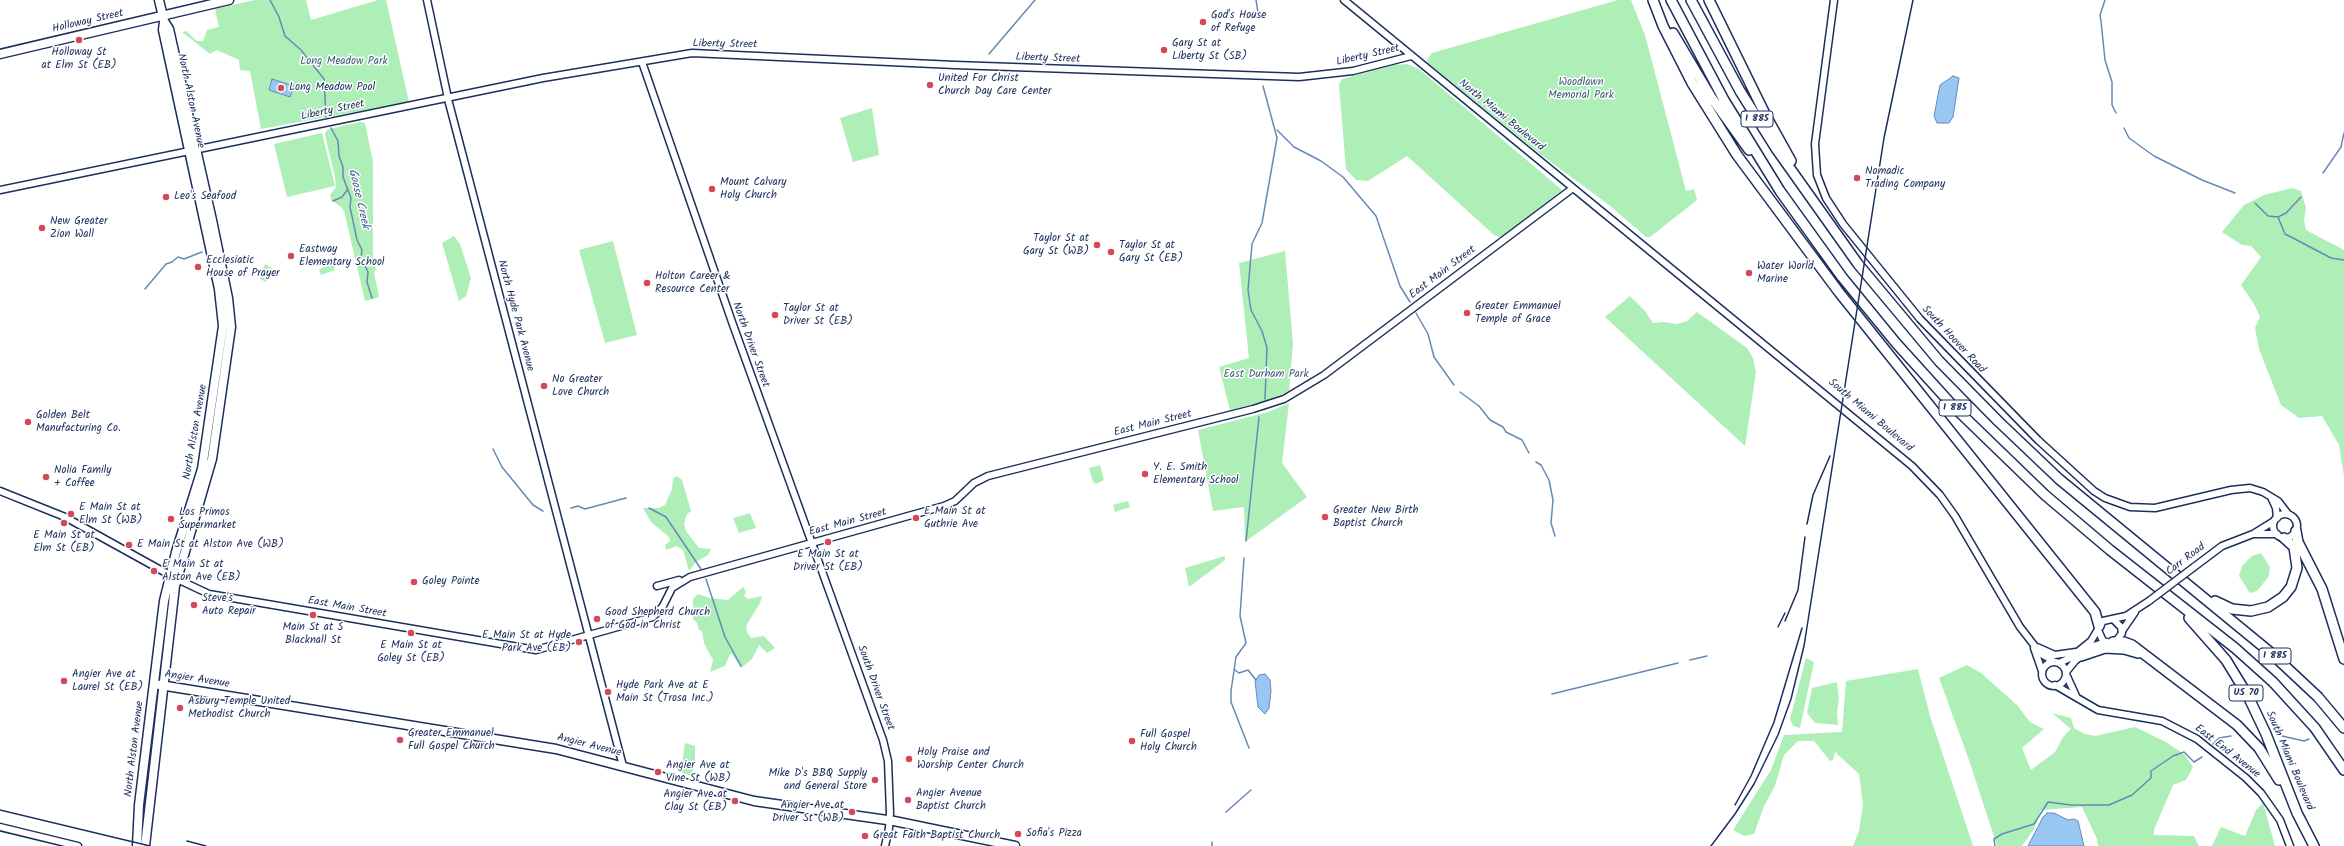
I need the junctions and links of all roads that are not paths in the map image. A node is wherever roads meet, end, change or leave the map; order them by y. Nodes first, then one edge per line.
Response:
1 (159, 0) edge
2 (229, 0) edge
3 (427, 0) edge
4 (1344, 0) edge
5 (1654, 0) edge
6 (1671, 0) edge
7 (1691, 0) edge
8 (1709, 0) edge
9 (1834, 0) edge
10 (163, 18) junction
11 (0, 54) edge
12 (1411, 56) junction
13 (642, 62) junction
14 (448, 98) junction
15 (193, 151) junction
16 (1573, 188) junction
17 (0, 190) edge
18 (1780, 190) junction
19 (1833, 231) junction
20 (1646, 248) joint
21 (0, 491) edge
22 (2271, 497) junction
23 (2288, 514) junction
24 (2275, 519) junction
25 (2296, 531) junction
26 (2254, 534) junction
27 (2281, 536) junction
28 (811, 543) junction
29 (174, 577) junction
30 (690, 577) junction
31 (657, 586) dead end
32 (2198, 591) junction
33 (2164, 593) junction
34 (2136, 611) junction
35 (2113, 619) junction
36 (2099, 628) junction
37 (2122, 631) junction
38 (590, 636) junction
39 (2110, 642) junction
40 (2032, 643) junction
41 (2080, 653) junction
42 (2142, 655) junction
43 (2344, 659) edge
44 (2057, 662) junction
45 (2042, 671) junction
46 (2066, 673) junction
47 (154, 684) junction
48 (163, 686) junction
49 (2055, 686) junction
50 (2076, 696) junction
51 (2344, 728) edge
52 (623, 766) junction
53 (2344, 770) edge
54 (2297, 813) junction
55 (890, 821) junction
56 (0, 827) edge
57 (78, 846) edge
58 (137, 846) edge
59 (146, 846) edge
60 (885, 846) edge
61 (1015, 846) edge
62 (2290, 846) edge
63 (2314, 846) edge

1 - 10 main road, North Alston Avenue
2 - 10 main road, Holloway Street
3 - 14 street, North Hyde Park Avenue
4 - 12 street, North Miami Boulevard
5 - 18 highway
5 - 36 highway
6 - 18 highway, I 885
7 - 19 highway, I 885
8 - 19 highway
9 - 22 street, South Hoover Road
10 - 11 main road, Holloway Street
10 - 15 main road, North Alston Avenue
12 - 13 street, Liberty Street
12 - 16 street, North Miami Boulevard
13 - 14 street, Liberty Street
13 - 28 street, North Driver Street
14 - 15 street, Liberty Street
14 - 38 street, North Hyde Park Avenue
15 - 17 street, Liberty Street
15 - 29 main road, North Alston Avenue
16 - 20 street, North Miami Boulevard
16 - 28 street, East Main Street
18 - 33 highway, I 885
19 - 32 highway, I 885
20 - 40 street, South Miami Boulevard
21 - 29 street, East Main Street
22 - 23 street, South Hoover Road
22 - 24 street
23 - 24 street
23 - 25 street
24 - 26 street, Carr Road
24 - 27 street
25 - 27 street
25 - 43 highway
26 - 27 street, Carr Road
26 - 34 street, Carr Road, bridge
27 - 32 highway
28 - 30 street, East Main Street
28 - 55 street, South Driver Street
29 - 38 street, East Main Street
29 - 47 main road, North Alston Avenue
29 - 48 main road, North Alston Avenue
30 - 31 street, East Main Street
30 - 38 street, East Main Street
32 - 51 highway, I 885
33 - 53 highway, I 885
33 - 54 highway, South Miami Boulevard / US 70
34 - 35 street, Carr Road
34 - 37 street, Carr Road
35 - 36 street
35 - 37 street
36 - 39 street
36 - 41 street
37 - 39 street
38 - 52 street, North Hyde Park Avenue
39 - 41 street
39 - 42 highway
40 - 41 street
40 - 44 street, South Miami Boulevard
40 - 45 street, South Miami Boulevard
41 - 42 highway
41 - 44 street
41 - 46 street
42 - 54 highway
44 - 45 street
44 - 46 street
45 - 49 street
46 - 49 street
46 - 50 street
47 - 48 main road, Angier Avenue
47 - 58 main road, North Alston Avenue
48 - 52 main road, Angier Avenue
48 - 59 main road, North Alston Avenue
49 - 50 street, East End Avenue
50 - 62 street, East End Avenue
52 - 55 main road, Angier Avenue
54 - 63 highway, South Miami Boulevard / US 70
55 - 60 street, South Driver Street
55 - 61 main road, Angier Avenue
56 - 57 street

